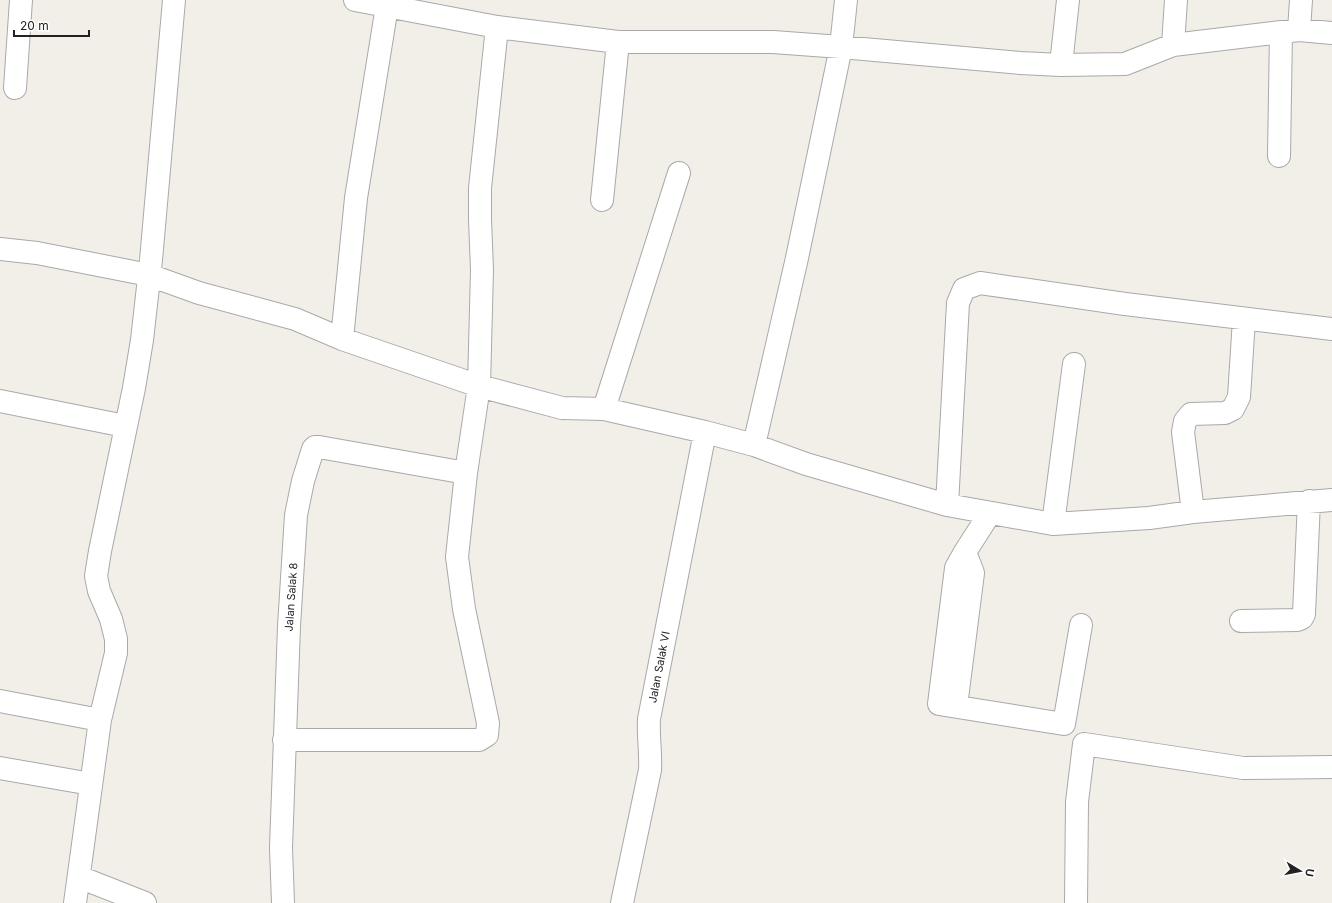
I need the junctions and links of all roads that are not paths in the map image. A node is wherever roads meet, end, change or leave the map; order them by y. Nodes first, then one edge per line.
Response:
1 (21, 0) edge
2 (174, 0) edge
3 (355, 0) edge
4 (846, 0) edge
5 (1068, 0) edge
6 (1176, 0) edge
7 (1301, 0) edge
8 (387, 3) edge
9 (497, 27) junction
10 (1290, 31) junction
11 (1332, 33) edge
12 (618, 42) junction
13 (1173, 45) junction
14 (842, 46) junction
15 (1061, 65) junction
16 (15, 88) dead end
17 (1279, 156) dead end
18 (679, 173) dead end
19 (602, 200) dead end
20 (0, 249) edge
21 (149, 275) junction
22 (1244, 319) junction
23 (1332, 330) edge
24 (342, 339) junction
25 (1074, 364) dead end
26 (479, 386) junction
27 (0, 401) edge
28 (604, 409) junction
29 (125, 426) junction
30 (705, 432) junction
31 (754, 445) junction
32 (466, 473) junction
33 (1332, 500) edge
34 (1309, 501) junction
35 (947, 505) junction
36 (1194, 512) junction
37 (990, 513) junction
38 (1053, 524) junction
39 (1241, 622) dead end
40 (1081, 625) dead end
41 (0, 701) edge
42 (100, 720) junction
43 (284, 740) junction
44 (1332, 767) edge
45 (0, 768) edge
46 (91, 784) junction
47 (79, 877) junction
48 (75, 903) edge
49 (145, 903) edge
50 (283, 903) edge
51 (622, 903) edge
52 (1076, 903) edge

1 - 16 street
2 - 21 street
3 - 8 street
4 - 14 street
5 - 15 street
6 - 13 street
7 - 10 street
8 - 9 street
8 - 24 street
9 - 12 street
9 - 26 street
10 - 11 street
10 - 13 street
10 - 17 street
12 - 14 street
12 - 19 street
13 - 15 street
14 - 15 street
14 - 31 street
18 - 28 street
20 - 21 street
21 - 24 street
21 - 29 street
22 - 23 street
22 - 35 street
22 - 36 street
24 - 26 street
25 - 38 street
26 - 28 street
26 - 32 street
27 - 29 street
28 - 30 street
29 - 42 street
30 - 31 street
30 - 51 street, Jalan Salak VI
31 - 35 street
32 - 43 street, Jalan Salak 8
32 - 43 street
33 - 34 street
34 - 36 street
34 - 39 street
35 - 37 street
36 - 38 street
37 - 38 street
37 - 40 street
41 - 42 street
42 - 46 street
43 - 50 street, Jalan Salak 8
44 - 52 street
45 - 46 street
46 - 47 street
47 - 48 street
47 - 49 street

